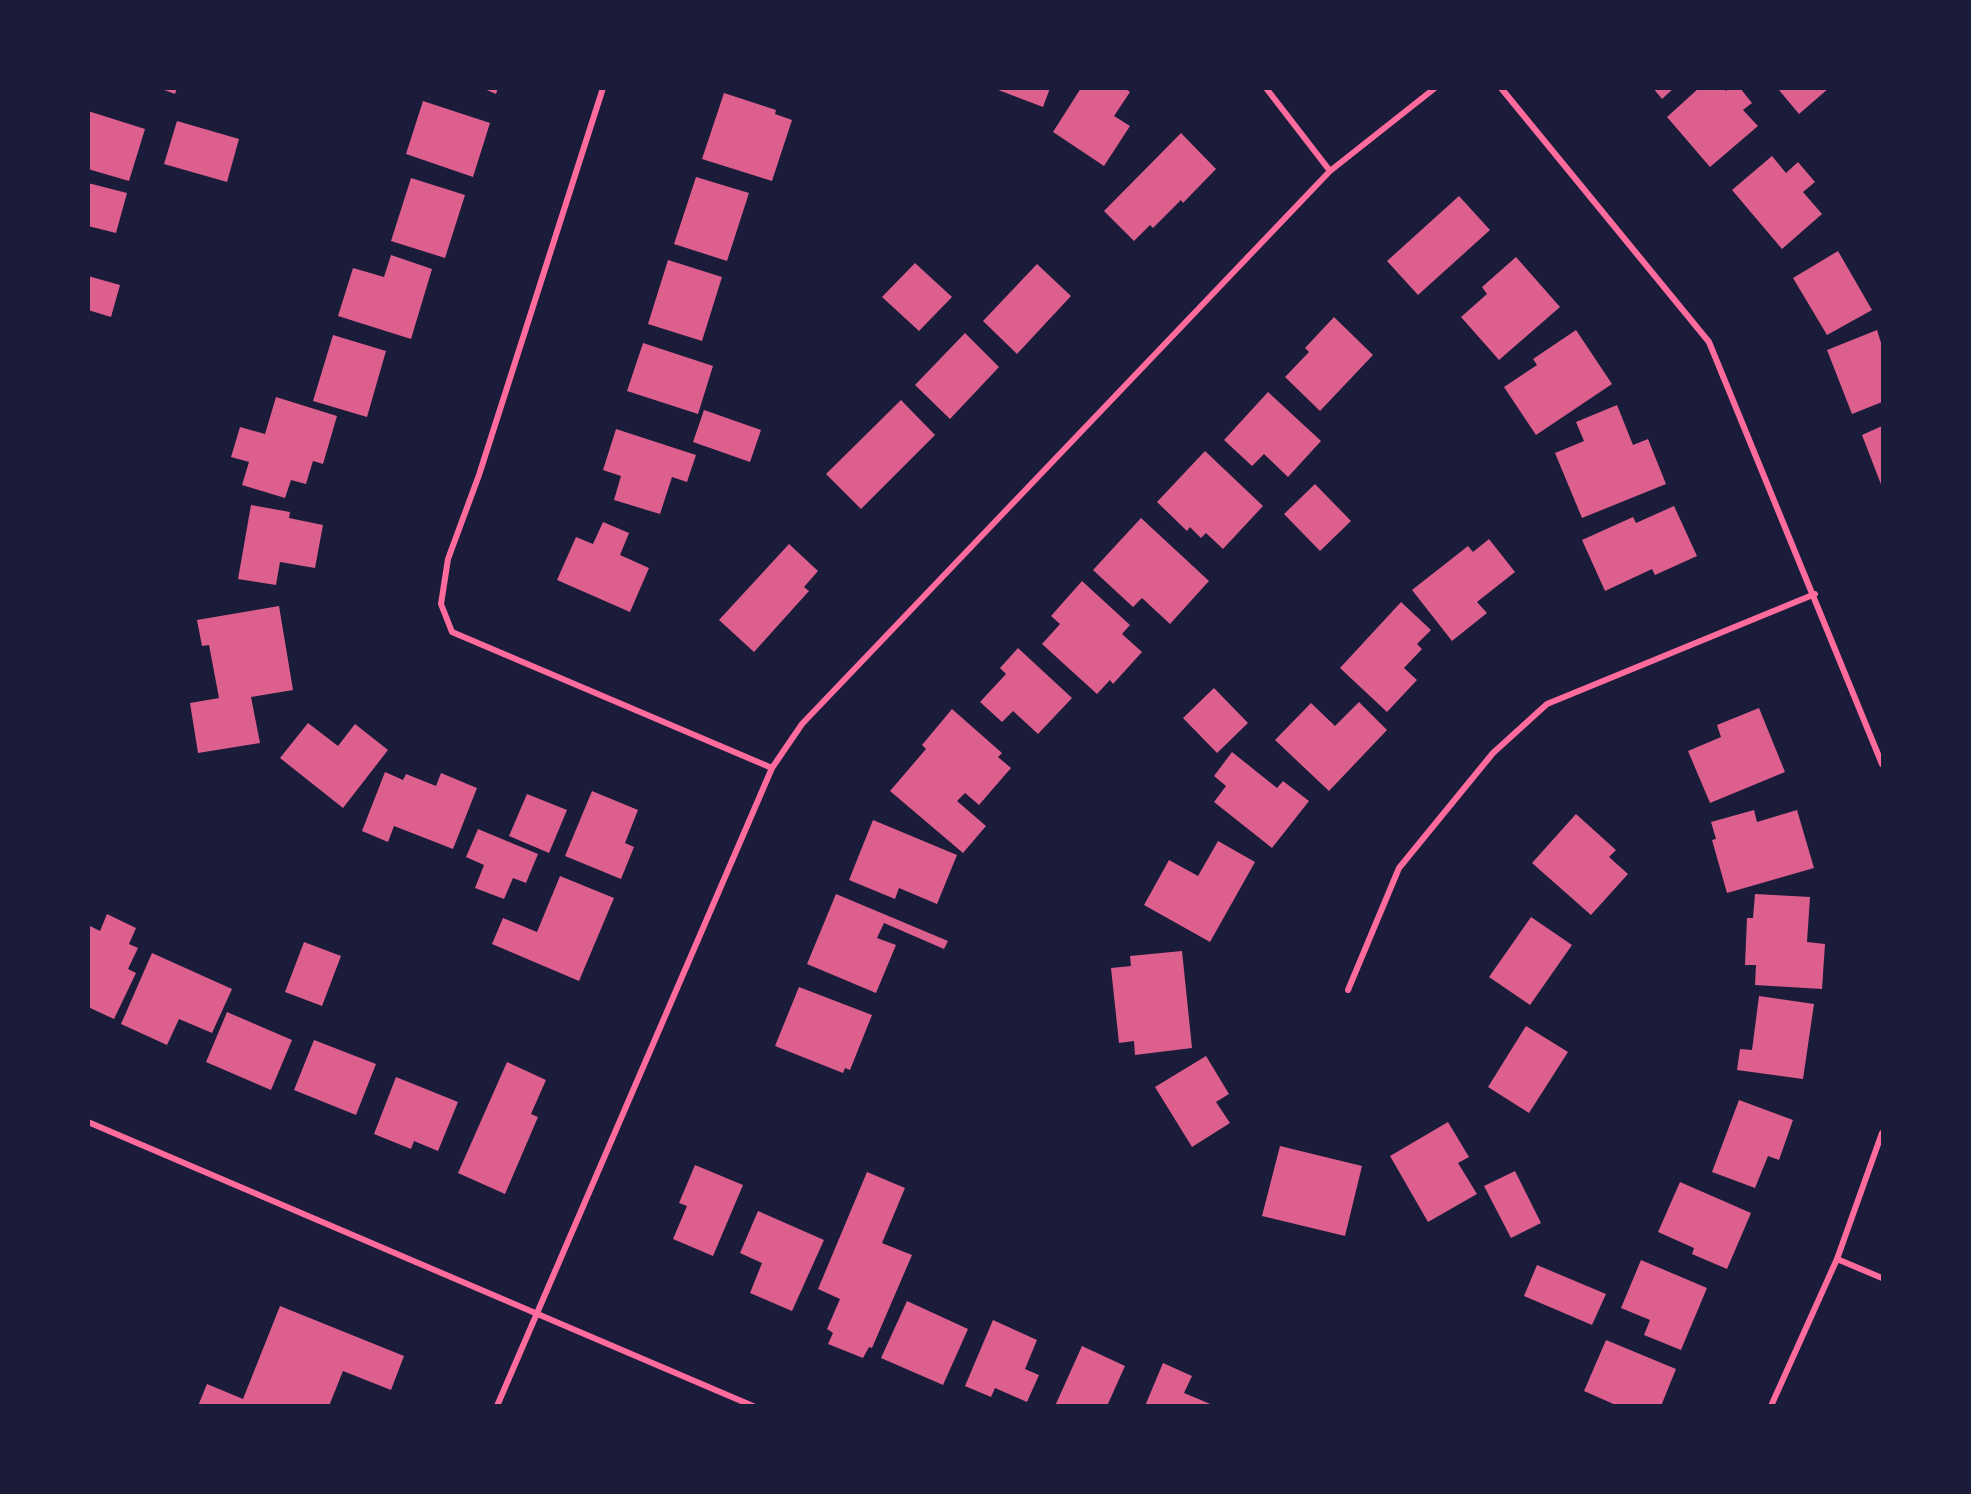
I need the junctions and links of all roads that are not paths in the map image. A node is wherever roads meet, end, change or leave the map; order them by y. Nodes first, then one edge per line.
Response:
1 (603, 88) edge
2 (1266, 88) edge
3 (1435, 88) edge
4 (1501, 88) edge
5 (1330, 171) junction
6 (1815, 594) junction
7 (1882, 764) edge
8 (772, 768) junction
9 (1348, 990) dead end
10 (88, 1122) edge
11 (1882, 1133) edge
12 (1836, 1259) junction
13 (1882, 1278) edge
14 (537, 1311) junction
15 (497, 1406) edge
16 (753, 1406) edge
17 (1771, 1406) edge

1 - 8 street
2 - 5 street
3 - 5 street
4 - 6 street
5 - 8 street
6 - 7 street
6 - 9 street
8 - 14 street
10 - 14 street
11 - 12 street
12 - 13 street
12 - 17 street
14 - 15 street
14 - 16 street

